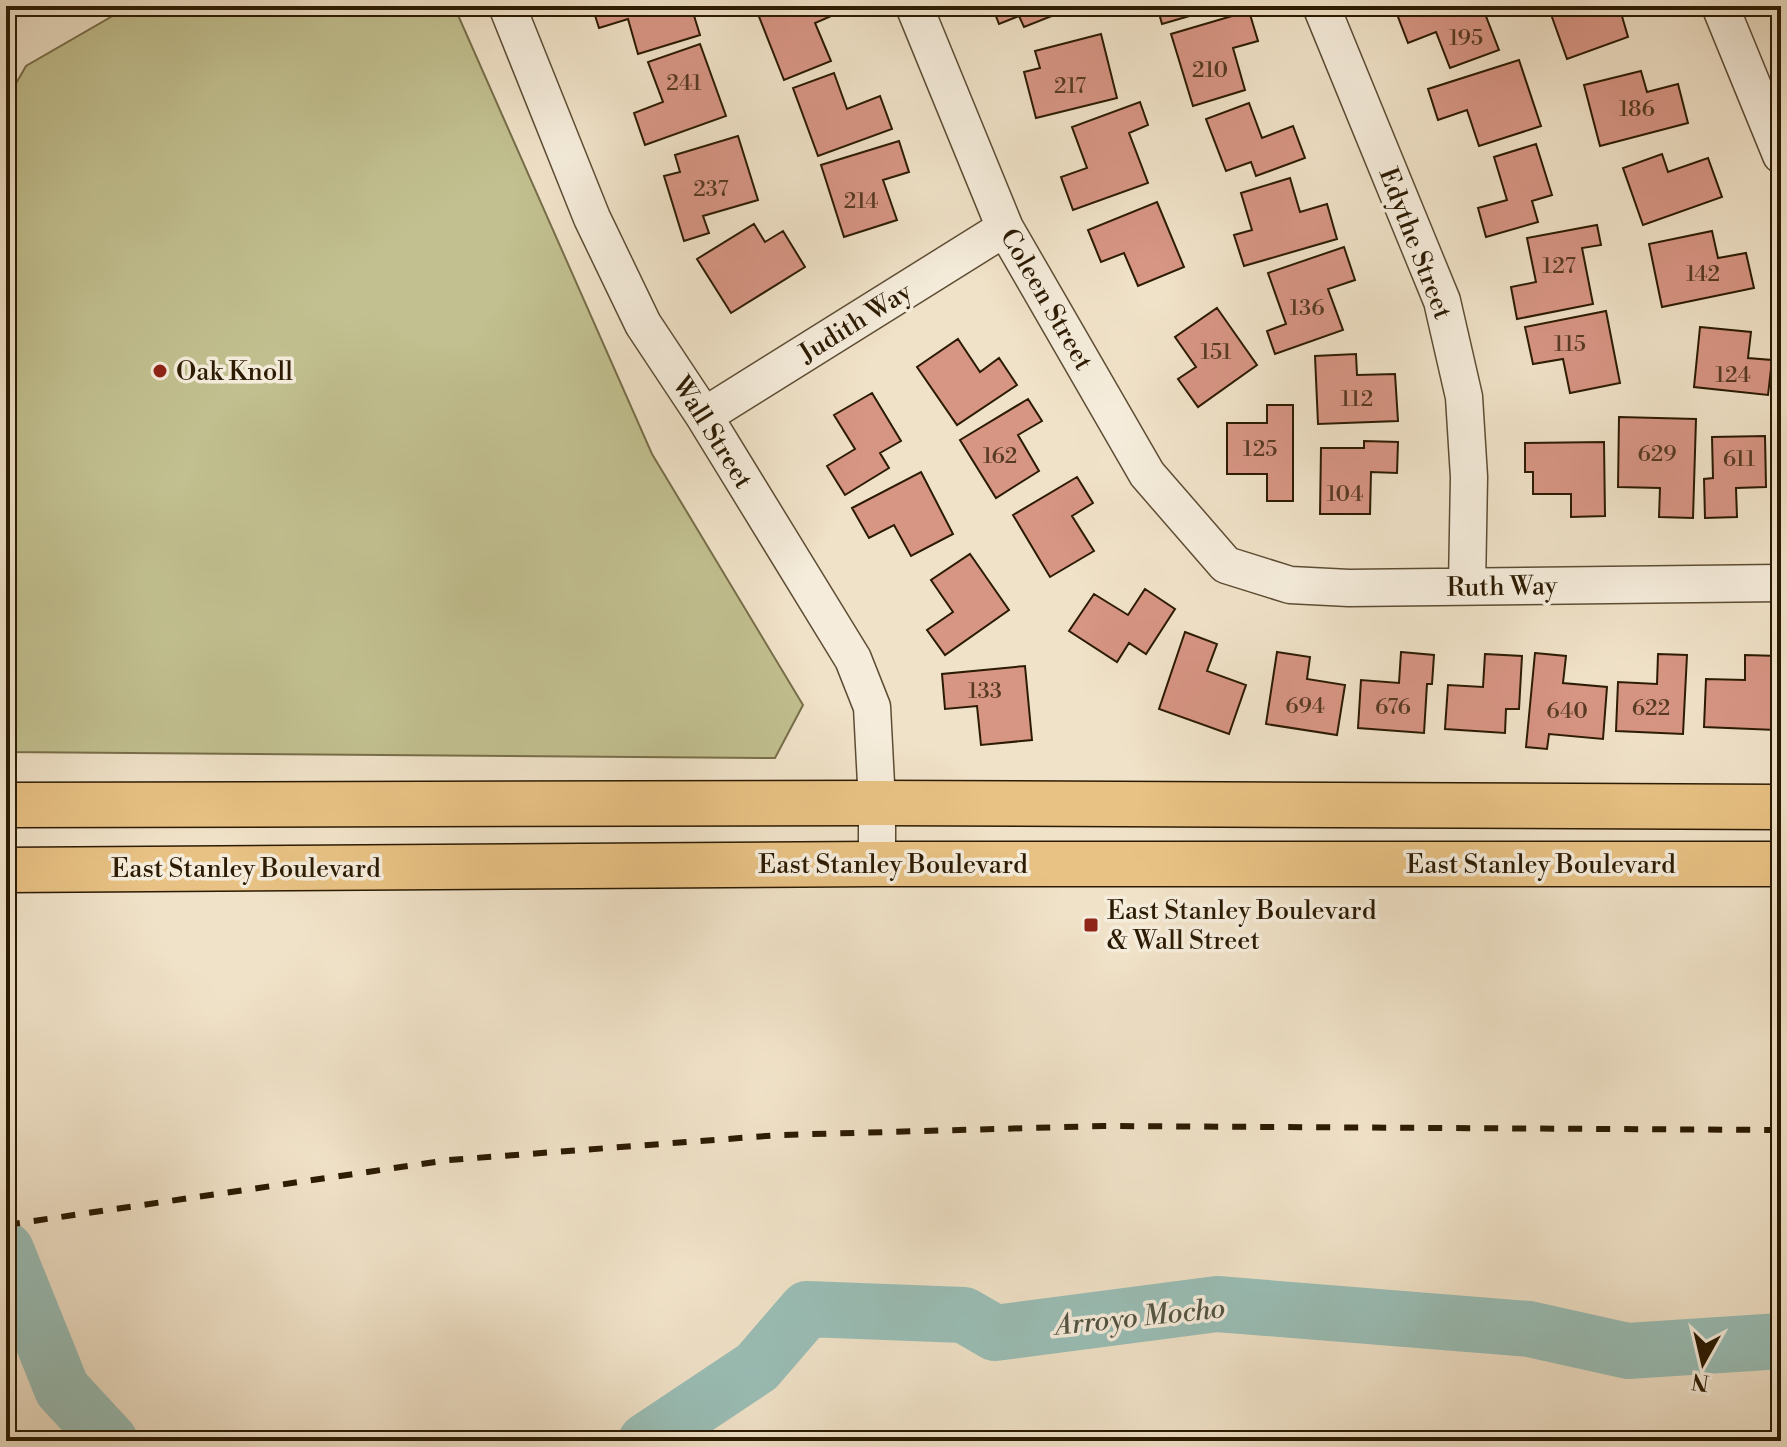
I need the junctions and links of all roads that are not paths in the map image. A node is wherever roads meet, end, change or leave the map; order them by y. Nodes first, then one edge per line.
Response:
1 (507, 6) edge
2 (914, 6) edge
3 (1321, 6) edge
4 (1720, 6) edge
5 (1781, 155) edge
6 (1005, 228) junction
7 (704, 416) junction
8 (1226, 565) joint
9 (1781, 583) edge
10 (1467, 586) junction
11 (877, 803) junction
12 (6, 805) edge
13 (1781, 807) edge
14 (877, 864) junction
15 (1781, 864) edge
16 (6, 870) edge

1 - 7 street, Wall Street
2 - 6 street, Coleen Street
3 - 10 street, Edythe Street
4 - 5 street
6 - 7 street, Judith Way
6 - 8 street, Coleen Street
7 - 11 street, Wall Street
8 - 10 street, Ruth Way
9 - 10 street, Ruth Way
11 - 12 main road
11 - 13 main road
11 - 14 street, Wall Street
14 - 15 main road, East Stanley Boulevard
14 - 16 main road, East Stanley Boulevard

